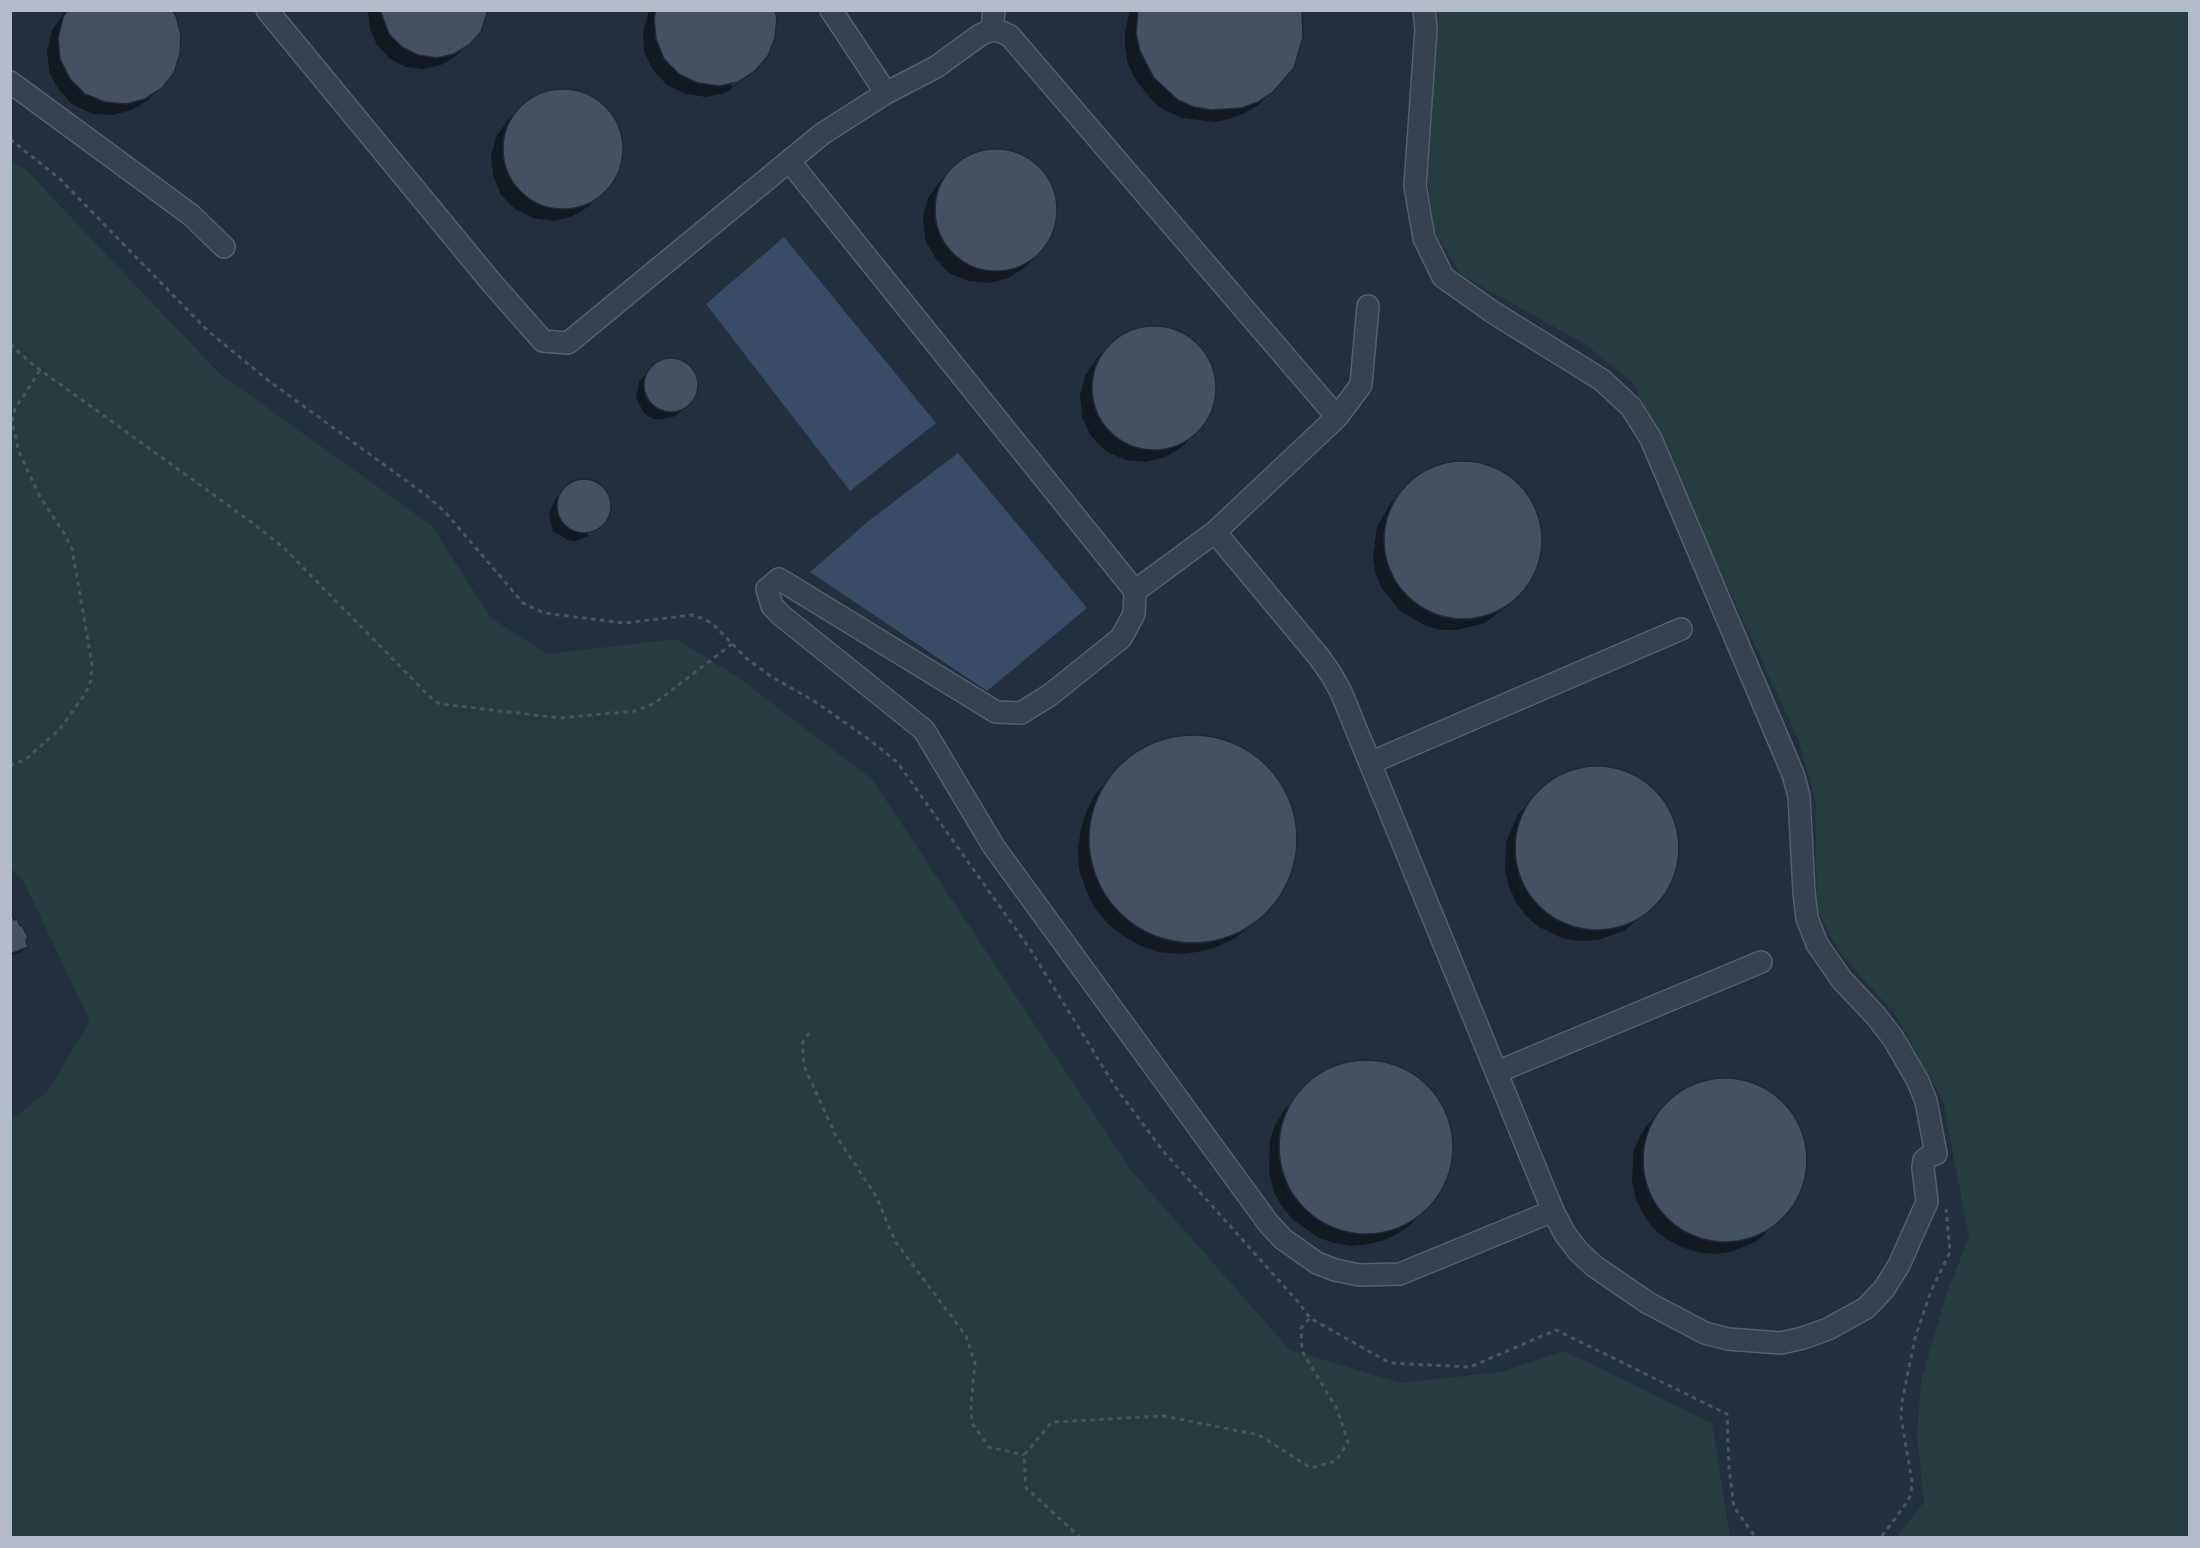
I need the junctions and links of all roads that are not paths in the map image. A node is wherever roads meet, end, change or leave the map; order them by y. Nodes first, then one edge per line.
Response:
1 (267, 10) edge
2 (831, 10) edge
3 (1424, 10) edge
4 (993, 20) edge
5 (10, 82) edge
6 (886, 93) junction
7 (790, 162) junction
8 (224, 247) dead end
9 (1368, 306) dead end
10 (1337, 417) junction
11 (1215, 532) junction
12 (1135, 591) junction
13 (1681, 629) dead end
14 (1370, 763) junction
15 (1761, 962) dead end
16 (1497, 1072) junction
17 (1553, 1211) junction

1 - 7 lane
2 - 6 lane
3 - 17 lane
4 - 6 lane
4 - 10 lane
5 - 8 lane
6 - 7 lane
7 - 12 lane
9 - 10 lane
10 - 11 lane
11 - 12 lane
11 - 14 lane
12 - 17 lane
13 - 14 lane
14 - 16 lane
15 - 16 lane
16 - 17 lane

